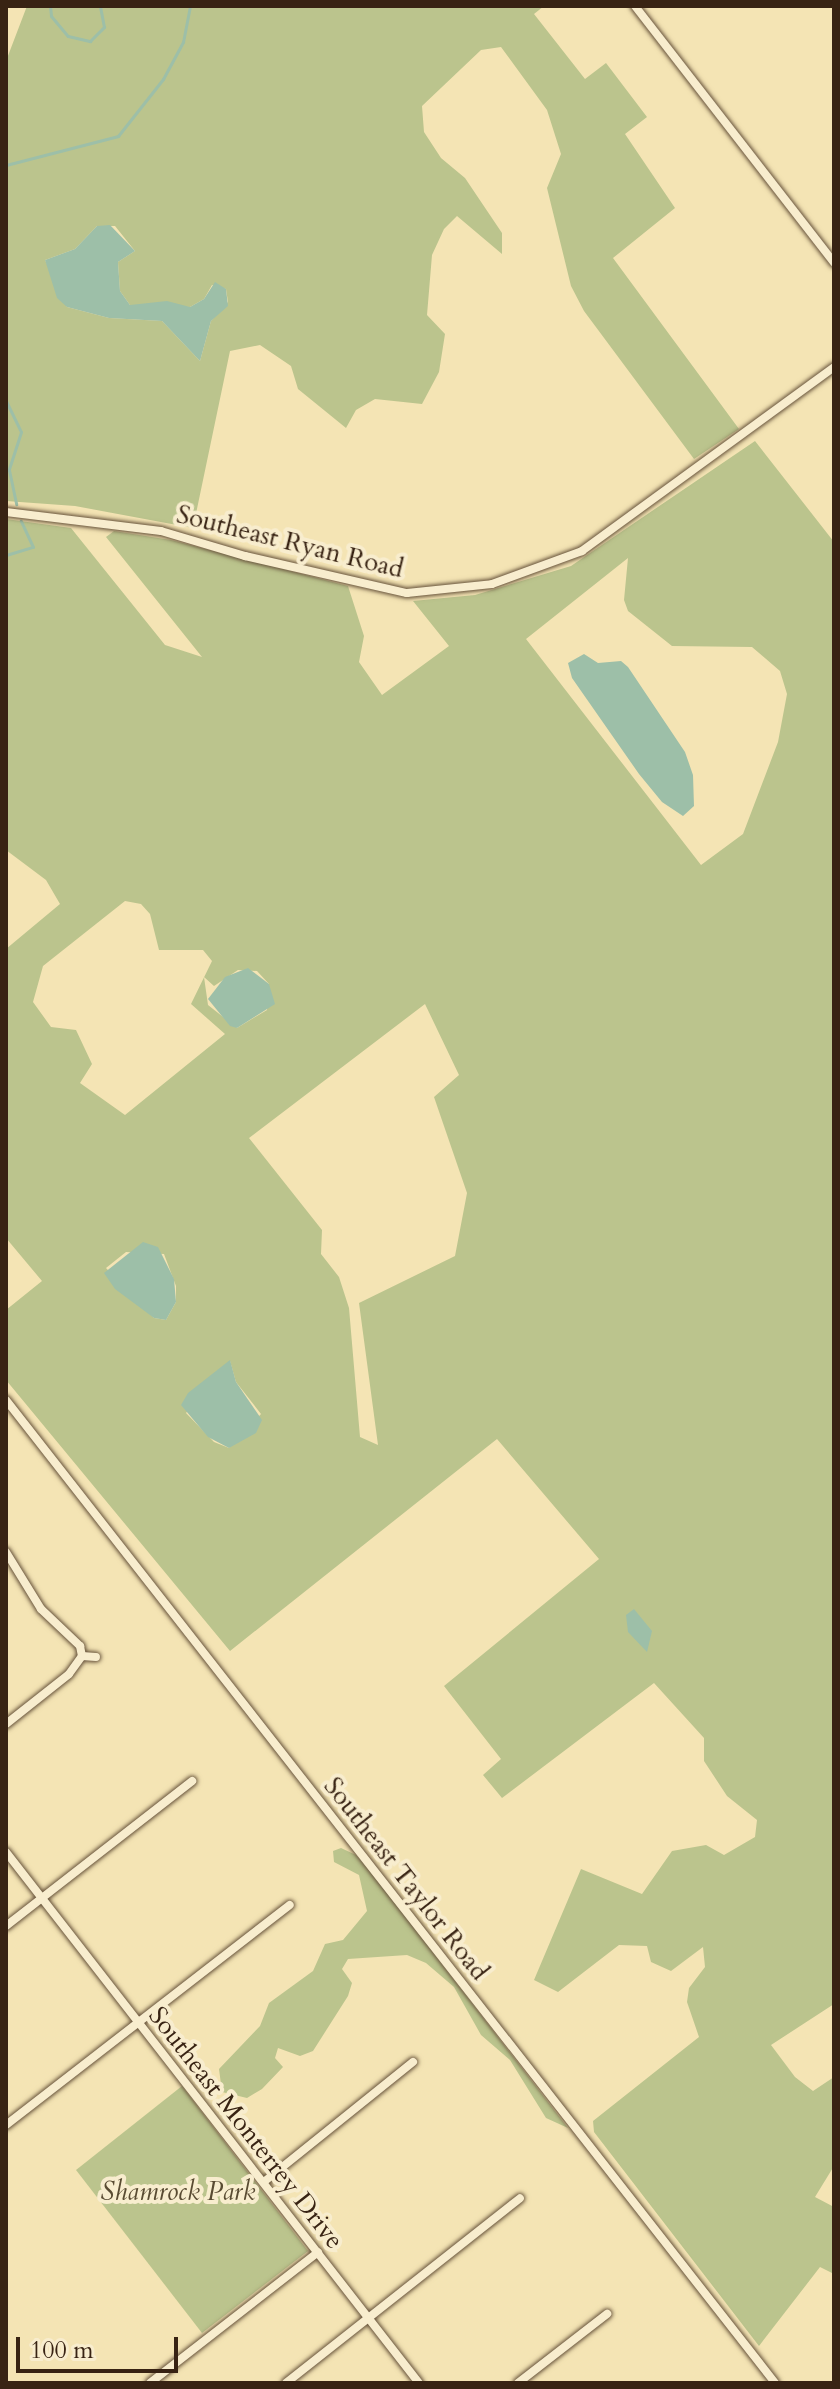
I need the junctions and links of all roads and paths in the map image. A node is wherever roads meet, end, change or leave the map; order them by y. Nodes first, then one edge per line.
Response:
1 (635, 6) edge
2 (834, 263) edge
3 (834, 367) edge
4 (6, 512) edge
5 (6, 1400) edge
6 (6, 1552) edge
7 (82, 1656) junction
8 (96, 1657) dead end
9 (6, 1724) edge
10 (192, 1781) dead end
11 (6, 1852) edge
12 (41, 1898) junction
13 (290, 1905) dead end
14 (6, 1926) edge
15 (138, 2023) junction
16 (413, 2062) dead end
17 (6, 2125) edge
18 (265, 2181) junction
19 (520, 2198) dead end
20 (318, 2252) junction
21 (607, 2314) dead end
22 (368, 2317) junction
23 (150, 2383) edge
24 (286, 2383) edge
25 (419, 2383) edge
26 (518, 2383) edge
27 (775, 2383) edge

1 - 2 street
3 - 4 street, Southeast Ryan Road
5 - 27 street, Southeast Taylor Road
6 - 7 street
7 - 8 street
7 - 9 street
10 - 12 street
11 - 12 street, Southeast Monterrey Drive
12 - 14 street
12 - 15 street, Southeast Monterrey Drive
13 - 15 street
15 - 17 street
15 - 18 street, Southeast Monterrey Drive
16 - 18 street
18 - 20 street, Southeast Monterrey Drive
19 - 22 street
20 - 22 street, Southeast Monterrey Drive
20 - 23 street
21 - 26 street
22 - 24 street
22 - 25 street, Southeast Monterrey Drive

